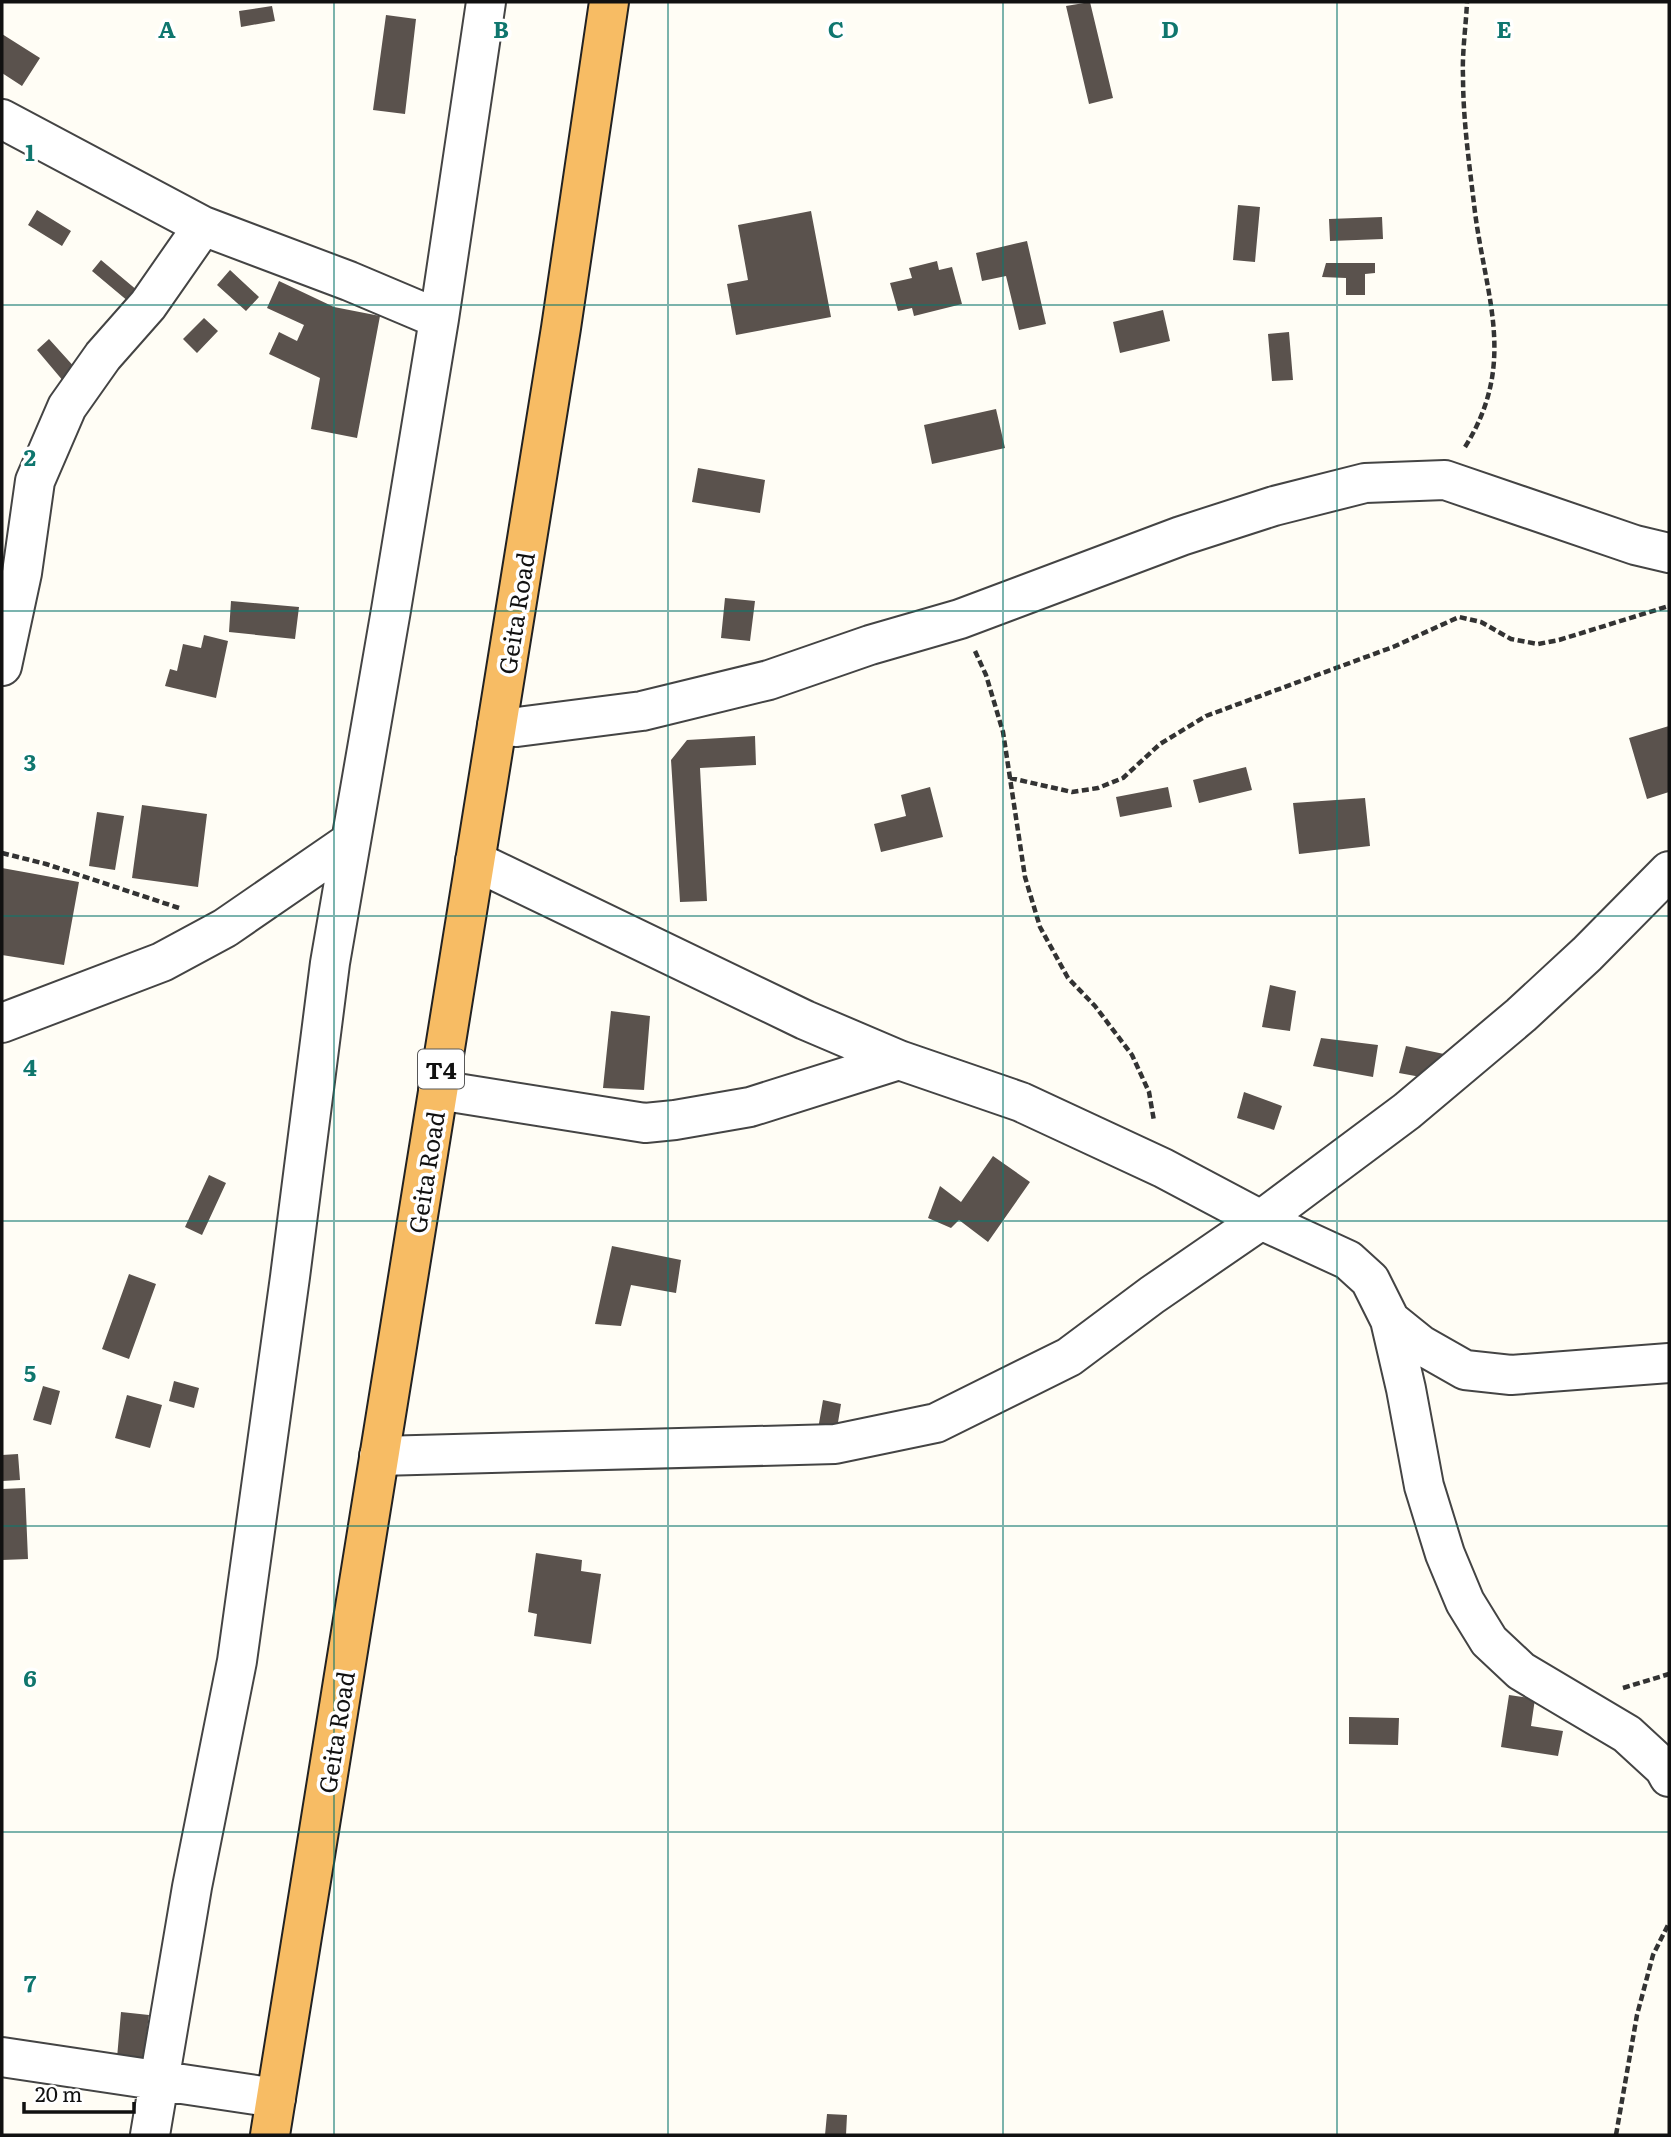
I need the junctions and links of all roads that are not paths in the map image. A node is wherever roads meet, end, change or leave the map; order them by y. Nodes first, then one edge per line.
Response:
1 (485, 2) edge
2 (609, 2) edge
3 (2, 119) edge
4 (203, 226) junction
5 (439, 319) junction
6 (1669, 553) edge
7 (2, 666) edge
8 (497, 726) junction
9 (351, 842) junction
10 (475, 861) junction
11 (1669, 870) edge
12 (2, 1023) edge
13 (899, 1060) junction
14 (438, 1090) junction
15 (1261, 1220) junction
16 (1390, 1321) junction
17 (1669, 1363) edge
18 (379, 1456) junction
19 (1669, 1777) edge
20 (2, 2057) edge
21 (158, 2080) junction
22 (276, 2098) junction
23 (150, 2135) edge
24 (270, 2135) edge

1 - 5 street
2 - 8 highway, Geita Road / T4
3 - 4 street
4 - 5 street
4 - 7 street
5 - 9 street
6 - 8 street
8 - 10 highway, Geita Road / T4
9 - 12 street
9 - 21 street
10 - 13 street
10 - 14 highway, Geita Road / T4
11 - 15 street
13 - 14 street
13 - 15 street
14 - 18 highway, Geita Road / T4
15 - 16 street
15 - 18 street
16 - 17 street
16 - 19 street
18 - 22 highway, Geita Road / T4
20 - 21 street
21 - 22 street
21 - 23 street
22 - 24 highway, Geita Road / T4

